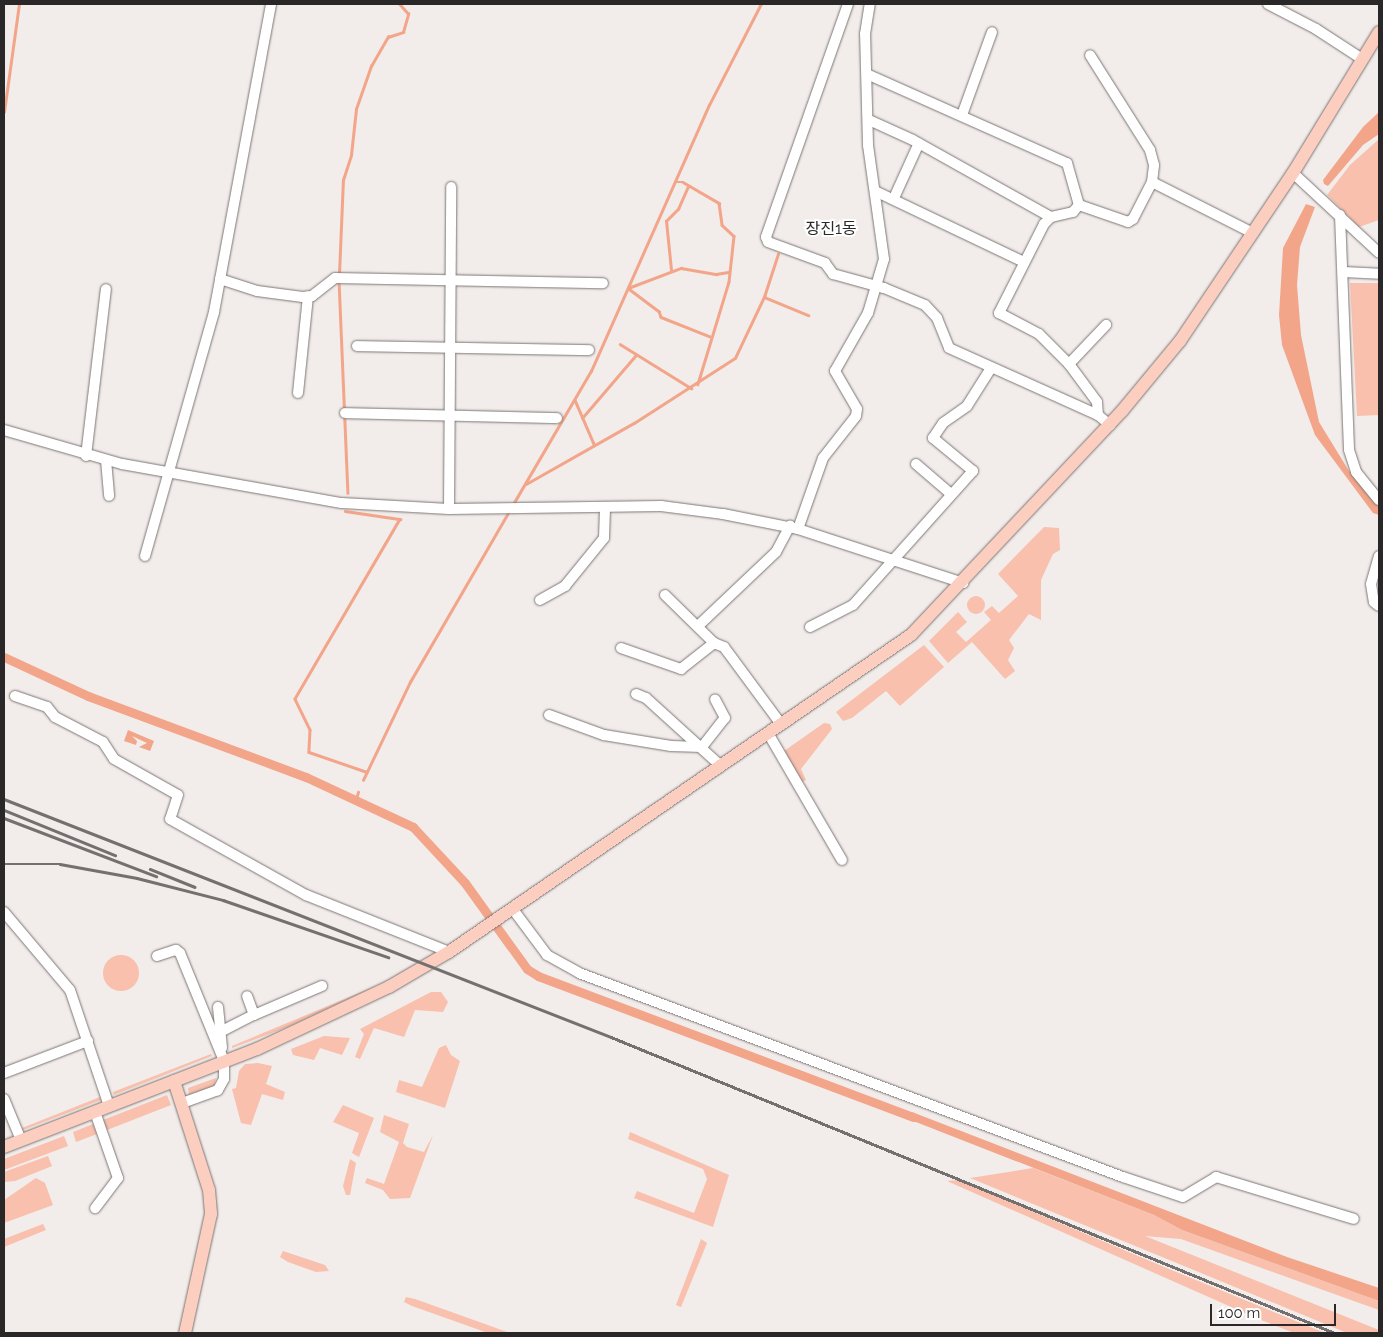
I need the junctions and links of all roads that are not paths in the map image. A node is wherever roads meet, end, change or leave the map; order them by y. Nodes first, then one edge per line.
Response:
1 (272, 4) edge
2 (848, 4) edge
3 (870, 4) edge
4 (1268, 4) edge
5 (992, 32) dead end
6 (1379, 32) edge
7 (1090, 54) dead end
8 (1362, 60) junction
9 (869, 75) junction
10 (962, 116) junction
11 (869, 120) junction
12 (919, 143) junction
13 (1293, 173) junction
14 (1152, 182) junction
15 (451, 187) dead end
16 (875, 191) junction
17 (894, 198) junction
18 (1079, 205) junction
19 (1340, 215) junction
20 (1051, 217) junction
21 (1253, 233) junction
22 (1379, 253) edge
23 (1024, 262) junction
24 (1344, 272) junction
25 (1379, 274) edge
26 (220, 278) junction
27 (450, 281) junction
28 (602, 284) dead end
29 (877, 286) junction
30 (106, 289) dead end
31 (308, 297) junction
32 (1106, 325) dead end
33 (357, 346) dead end
34 (450, 348) junction
35 (590, 350) dead end
36 (1069, 364) junction
37 (991, 368) junction
38 (298, 393) dead end
39 (345, 413) dead end
40 (1098, 415) junction
41 (449, 416) junction
42 (557, 418) dead end
43 (1110, 425) junction
44 (4, 430) edge
45 (86, 456) junction
46 (106, 460) junction
47 (916, 464) dead end
48 (170, 473) junction
49 (951, 494) junction
50 (109, 496) dead end
51 (1379, 500) edge
52 (605, 507) junction
53 (448, 510) junction
54 (794, 528) junction
55 (145, 556) dead end
56 (1379, 556) edge
57 (893, 559) junction
58 (963, 582) junction
59 (665, 596) dead end
60 (540, 600) dead end
61 (1379, 606) edge
62 (699, 625) junction
63 (810, 627) dead end
64 (714, 643) junction
65 (621, 648) dead end
66 (636, 694) dead end
67 (15, 696) dead end
68 (715, 699) dead end
69 (549, 715) dead end
70 (781, 724) junction
71 (768, 733) junction
72 (702, 747) junction
73 (720, 765) junction
74 (842, 860) dead end
75 (508, 911) junction
76 (4, 912) edge
77 (449, 952) junction
78 (157, 956) dead end
79 (322, 986) dead end
80 (247, 996) dead end
81 (218, 1006) dead end
82 (254, 1015) junction
83 (222, 1031) junction
84 (88, 1041) junction
85 (223, 1055) junction
86 (4, 1073) edge
87 (174, 1081) junction
88 (4, 1099) edge
89 (182, 1103) junction
90 (109, 1106) junction
91 (95, 1112) junction
92 (21, 1140) junction
93 (4, 1147) edge
94 (95, 1208) dead end
95 (1354, 1219) dead end
96 (185, 1333) edge

1 - 26 street
2 - 29 street
3 - 9 street
4 - 8 street
5 - 10 street
6 - 8 main road
7 - 14 street
8 - 13 main road
9 - 10 street
9 - 11 street
10 - 18 street
11 - 12 street
11 - 16 street
12 - 17 street
12 - 20 street
13 - 19 street
13 - 21 main road
14 - 18 street
14 - 21 street
15 - 27 street
16 - 17 street
16 - 29 street
17 - 23 street
18 - 20 street
19 - 22 street
19 - 24 street
20 - 23 street
21 - 43 main road
23 - 36 street
24 - 25 street
24 - 51 street
26 - 31 street
26 - 48 street
27 - 28 street
27 - 31 street
27 - 34 street
29 - 37 street
29 - 54 street
30 - 45 street
31 - 38 street
32 - 36 street
33 - 34 street
34 - 35 street
34 - 41 street
36 - 40 street
37 - 40 street
37 - 49 street
39 - 41 street
40 - 43 street
41 - 42 street
41 - 53 street
43 - 58 main road
44 - 45 street
45 - 46 street
46 - 48 street
46 - 50 street
47 - 49 street
48 - 53 street
48 - 55 street
49 - 57 street
52 - 53 street
52 - 54 street
52 - 60 street
54 - 57 street
54 - 62 street
56 - 61 street
57 - 58 street
57 - 63 street
58 - 70 main road
59 - 62 street
62 - 64 street
64 - 65 street
64 - 70 street
66 - 72 street
67 - 77 street
68 - 72 street
69 - 72 street
70 - 71 main road
71 - 73 main road
71 - 74 street
72 - 73 street
73 - 75 main road
75 - 77 main road
75 - 95 street
76 - 84 street
77 - 85 main road
78 - 85 street
79 - 82 street
80 - 82 street
81 - 83 street
82 - 83 street
83 - 85 street
84 - 86 street
84 - 90 street
85 - 87 main road
85 - 89 street
87 - 89 main road
87 - 90 main road
88 - 92 street
89 - 96 main road
90 - 91 main road
91 - 92 main road
91 - 94 street
92 - 93 main road

